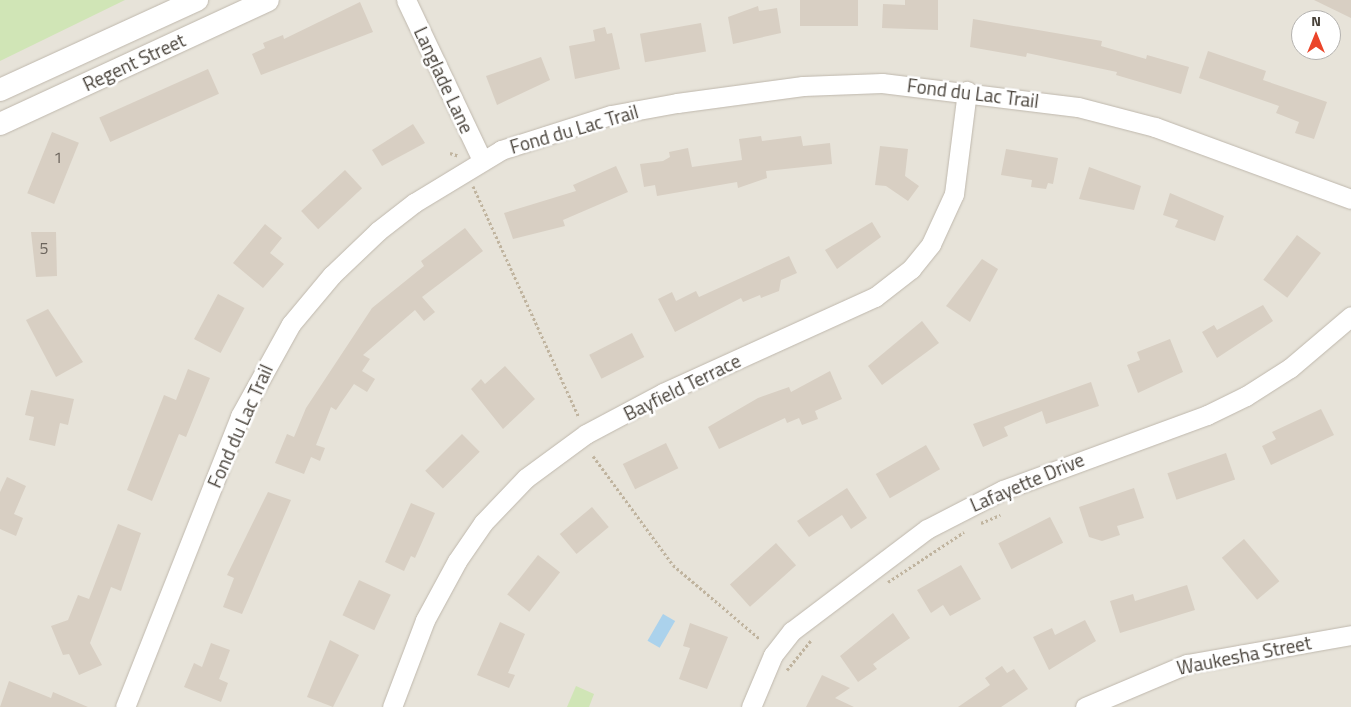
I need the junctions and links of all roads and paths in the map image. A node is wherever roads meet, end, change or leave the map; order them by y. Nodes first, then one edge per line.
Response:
1 (198, 0) edge
2 (268, 0) edge
3 (406, 0) edge
4 (0, 90) edge
5 (966, 91) junction
6 (0, 124) edge
7 (482, 160) junction
8 (475, 190) dead end
9 (1351, 199) edge
10 (1351, 316) edge
11 (579, 417) dead end
12 (593, 456) dead end
13 (1000, 515) dead end
14 (976, 525) dead end
15 (968, 529) dead end
16 (880, 588) dead end
17 (818, 635) dead end
18 (1351, 635) edge
19 (760, 639) dead end
20 (782, 679) dead end
21 (125, 707) edge
22 (392, 707) edge
23 (751, 707) edge
24 (1085, 707) edge

1 - 4 street, Regent Street
2 - 6 street, Regent Street
3 - 7 street, Langlade Lane
5 - 7 street, Fond du Lac Trail
5 - 9 street, Fond du Lac Trail
5 - 22 street, Bayfield Terrace
7 - 21 street, Fond du Lac Trail
8 - 11 path
10 - 23 street, Lafayette Drive
12 - 19 path
13 - 14 path
15 - 16 path
17 - 20 path
18 - 24 street, Waukesha Street

